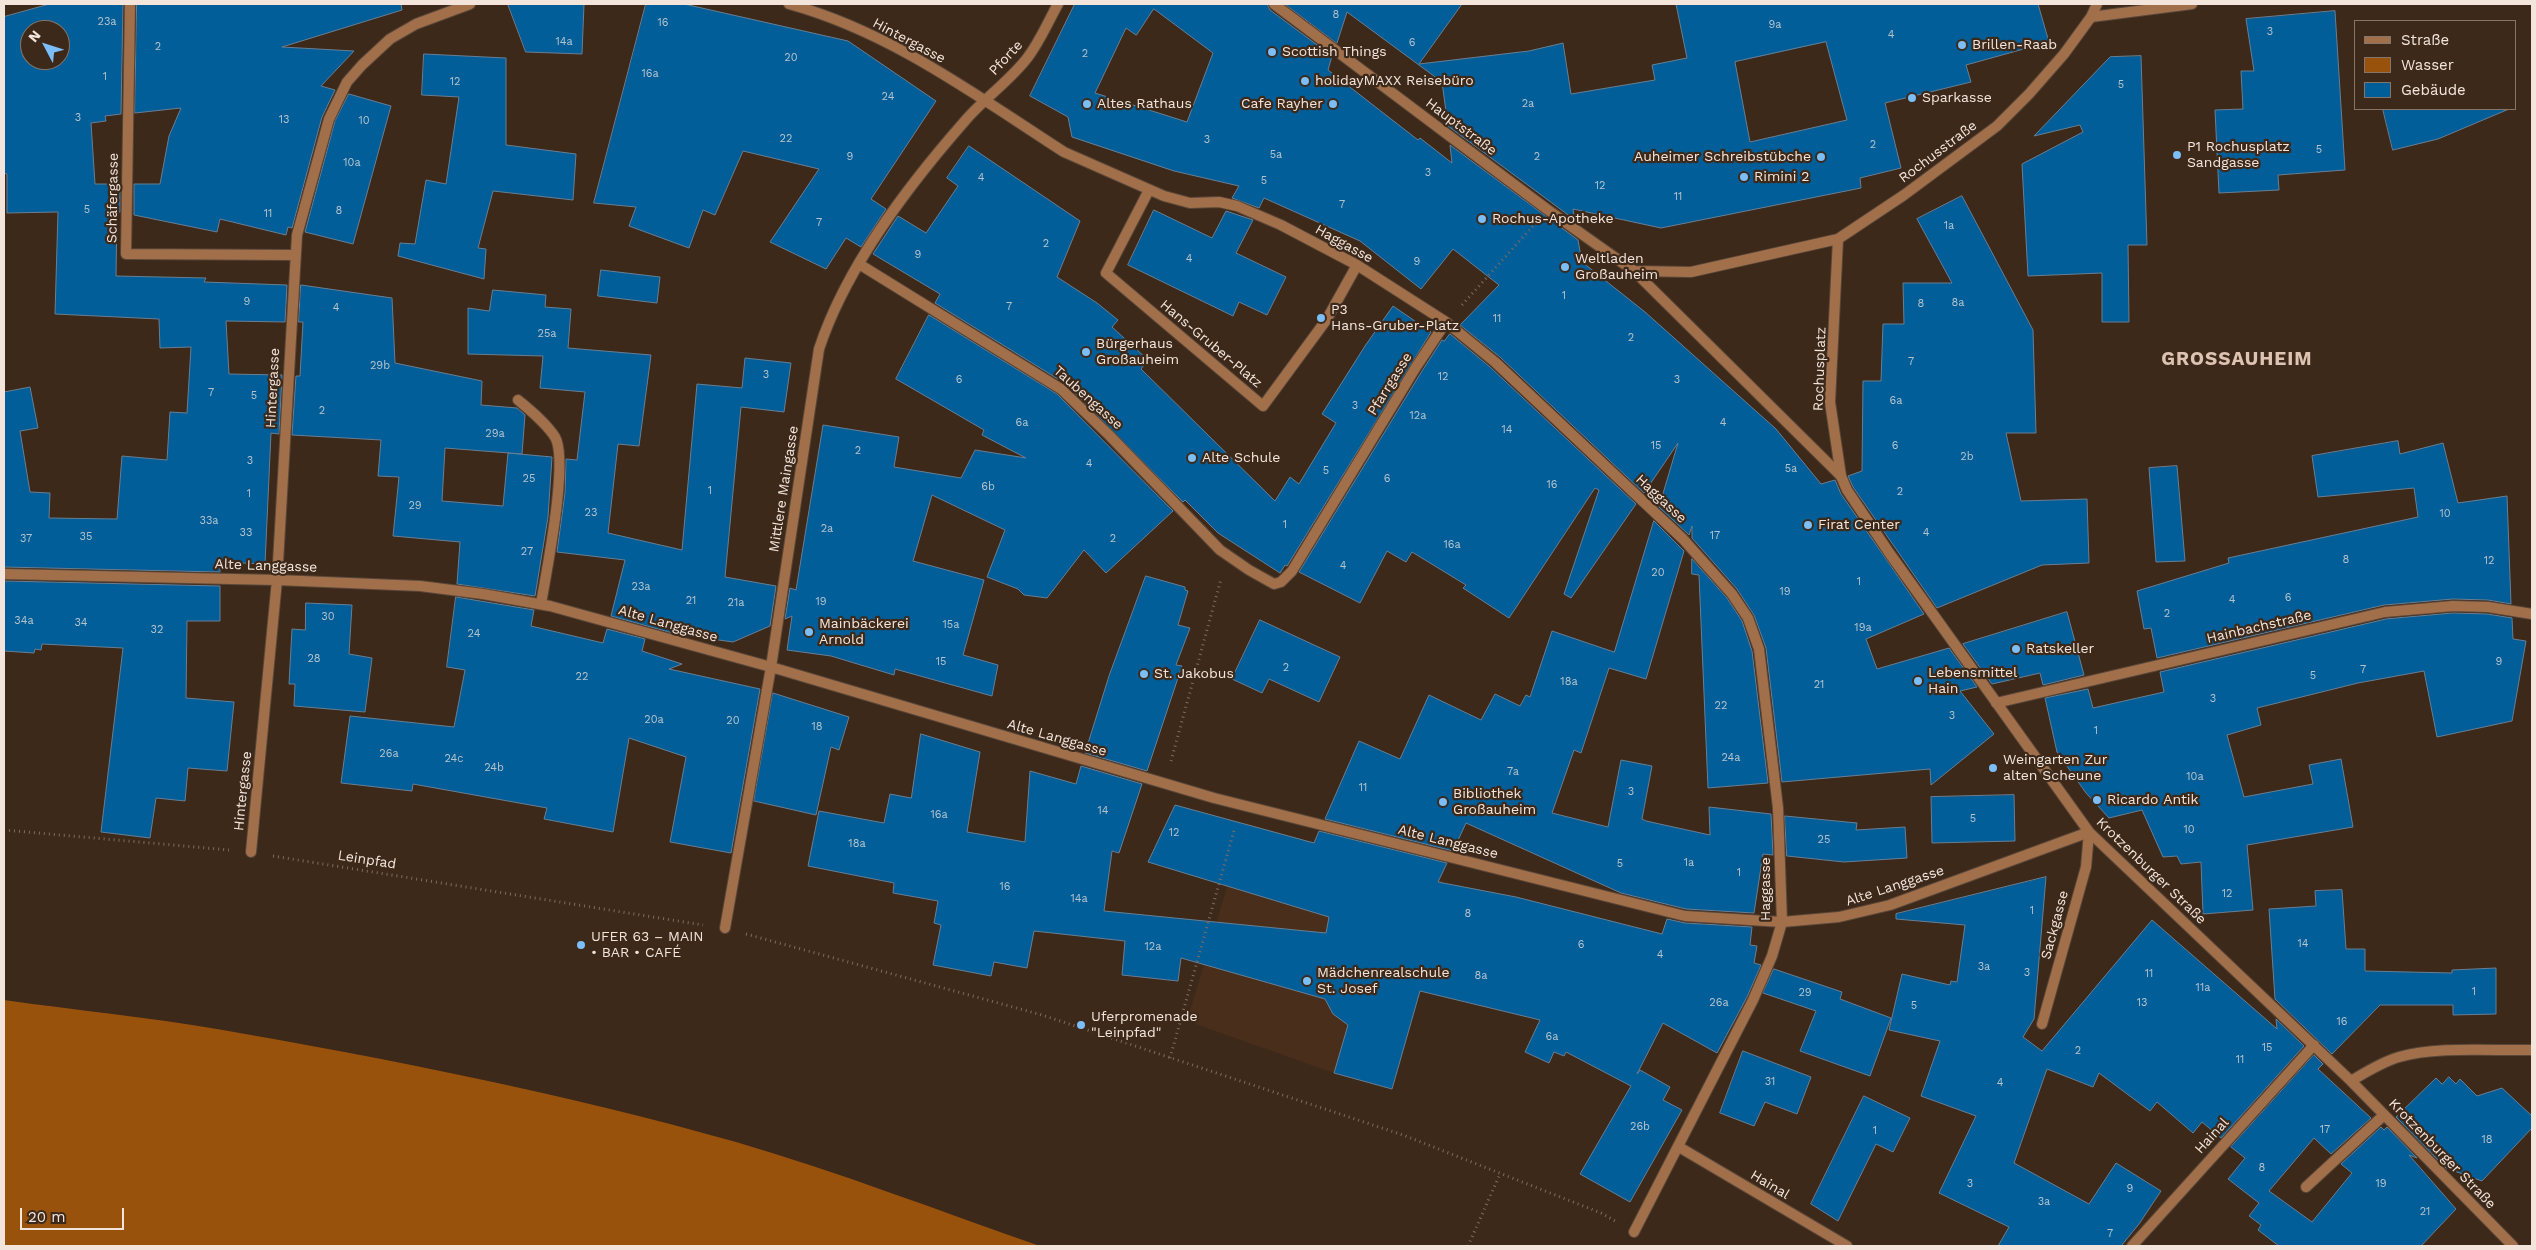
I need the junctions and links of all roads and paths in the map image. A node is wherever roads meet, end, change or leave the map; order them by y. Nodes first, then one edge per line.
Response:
1 (130, 4) edge
2 (470, 4) edge
3 (789, 4) edge
4 (1058, 4) edge
5 (1274, 4) edge
6 (2097, 4) edge
7 (2192, 4) edge
8 (2092, 16) junction
9 (983, 100) junction
10 (1149, 190) junction
11 (1548, 210) junction
12 (1838, 239) junction
13 (294, 254) junction
14 (859, 264) junction
15 (1357, 265) junction
16 (1634, 271) junction
17 (1446, 322) junction
18 (518, 400) dead end
19 (1841, 476) junction
20 (1228, 555) junction
21 (4, 574) edge
22 (277, 580) junction
23 (1274, 584) joint
24 (541, 604) junction
25 (2532, 614) edge
26 (771, 667) junction
27 (1996, 704) junction
28 (1168, 771) dead end
29 (1241, 805) junction
30 (4, 830) edge
31 (2089, 832) junction
32 (251, 852) junction
33 (1782, 922) junction
34 (725, 928) junction
35 (2042, 1024) dead end
36 (2314, 1045) junction
37 (2532, 1050) edge
38 (1170, 1058) junction
39 (2351, 1081) junction
40 (2384, 1115) junction
41 (1679, 1147) junction
42 (1500, 1173) junction
43 (2306, 1187) dead end
44 (1634, 1232) joint
45 (1468, 1246) edge
46 (1847, 1246) edge
47 (2132, 1246) edge
48 (2513, 1246) edge

1 - 13 street, Schäfergasse
2 - 13 street, Hintergasse
3 - 9 street, Hintergasse
4 - 9 street, Pforte
5 - 11 street, Hauptstraße
6 - 8 street, Rochusstraße
7 - 8 street
8 - 12 street, Rochusstraße
9 - 10 street, Haggasse
9 - 14 street, Mittlere Maingasse
10 - 15 street, Haggasse
10 - 15 street, Hans-Gruber-Platz
11 - 16 street, Hauptstraße
11 - 17 path
12 - 16 street
12 - 19 street, Rochusplatz
13 - 22 street, Hintergasse
14 - 20 street, Taubengasse
14 - 26 street, Mittlere Maingasse
15 - 17 street, Haggasse
16 - 19 street
17 - 23 street, Pfarrgasse
17 - 33 street, Haggasse
18 - 24 street
19 - 27 street, Krotzenburger Straße
20 - 23 street, Taubengasse
20 - 28 path
21 - 22 street, Alte Langgasse
22 - 24 street, Alte Langgasse
22 - 32 street, Hintergasse
24 - 26 street, Alte Langgasse
25 - 27 street, Hainbachstraße
26 - 29 street, Alte Langgasse
26 - 34 street, Mittlere Maingasse
27 - 31 street, Krotzenburger Straße
29 - 33 street, Alte Langgasse
29 - 38 path
30 - 32 path, Leinpfad
31 - 33 street, Alte Langgasse
31 - 35 street, Sackgasse
31 - 36 street, Krotzenburger Straße
32 - 34 path, Leinpfad
33 - 41 street, Haggasse
34 - 38 path, Leinpfad
36 - 39 street, Krotzenburger Straße
36 - 47 street, Hainal
37 - 39 street
38 - 42 path, Leinpfad
39 - 40 street, Krotzenburger Straße
40 - 43 street
40 - 48 street, Krotzenburger Straße
41 - 44 street, Haggasse
41 - 46 street, Hainal
42 - 44 path, Leinpfad
42 - 45 path

